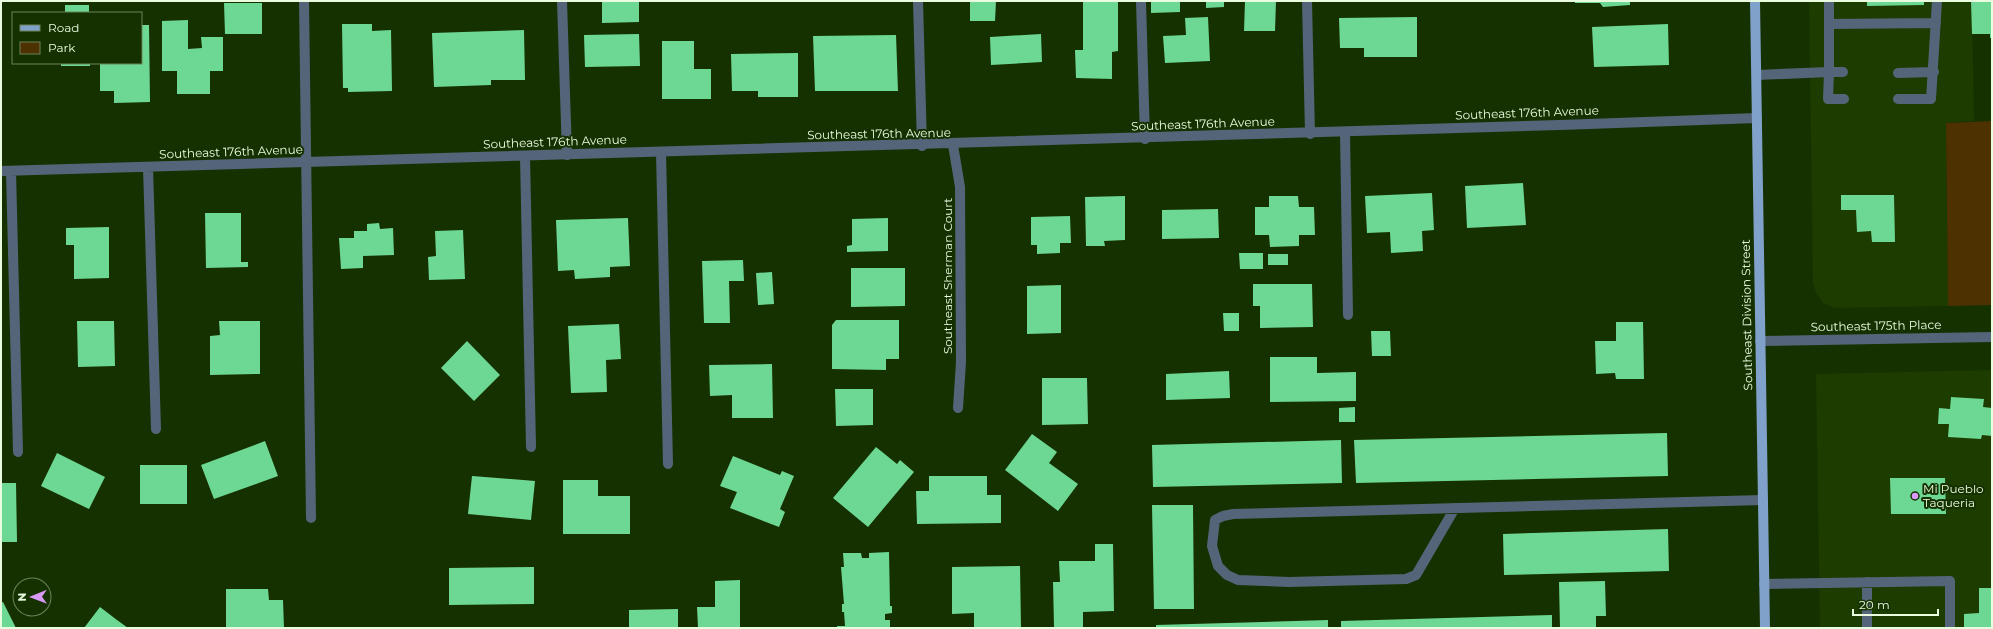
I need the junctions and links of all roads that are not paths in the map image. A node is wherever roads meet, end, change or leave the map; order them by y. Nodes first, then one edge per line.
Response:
1 (304, 1) edge
2 (562, 1) edge
3 (918, 1) edge
4 (1141, 1) edge
5 (1307, 1) edge
6 (1755, 1) edge
7 (1829, 1) edge
8 (1937, 1) edge
9 (1936, 22) junction
10 (1829, 24) junction
11 (1829, 72) junction
12 (1843, 72) dead end
13 (1898, 72) dead end
14 (1934, 72) junction
15 (1757, 75) junction
16 (1844, 99) dead end
17 (1898, 99) dead end
18 (1758, 118) junction
19 (1345, 132) junction
20 (1310, 134) junction
21 (1145, 139) junction
22 (953, 145) junction
23 (922, 146) junction
24 (661, 152) junction
25 (567, 155) junction
26 (526, 156) junction
27 (306, 163) junction
28 (148, 167) junction
29 (6, 171) edge
30 (1348, 315) dead end
31 (1992, 338) edge
32 (1760, 341) junction
33 (958, 408) dead end
34 (156, 429) dead end
35 (531, 447) dead end
36 (18, 452) dead end
37 (668, 464) dead end
38 (1763, 500) junction
39 (1455, 508) junction
40 (311, 518) dead end
41 (1867, 582) junction
42 (1764, 584) junction
43 (1765, 628) edge
44 (1867, 628) edge
45 (1950, 628) edge

1 - 27 street
2 - 25 street
3 - 23 street
4 - 21 street
5 - 20 street
6 - 15 main road, Southeast Division Street
7 - 10 street
8 - 9 street
9 - 10 street
9 - 14 street
10 - 11 street
11 - 12 street
11 - 15 street
11 - 16 street
13 - 14 street
14 - 17 street
15 - 18 main road, Southeast Division Street
18 - 19 street, Southeast 176th Avenue
18 - 32 main road, Southeast Division Street
19 - 20 street, Southeast 176th Avenue
19 - 30 street
20 - 21 street, Southeast 176th Avenue
21 - 22 street, Southeast 176th Avenue
22 - 23 street, Southeast 176th Avenue
22 - 33 street, Southeast Sherman Court
23 - 24 street, Southeast 176th Avenue
24 - 25 street, Southeast 176th Avenue
24 - 37 street
25 - 26 street, Southeast 176th Avenue
26 - 27 street, Southeast 176th Avenue
26 - 35 street
27 - 28 street, Southeast 176th Avenue
27 - 40 street
28 - 29 street, Southeast 176th Avenue
28 - 34 street
29 - 36 street
31 - 32 street, Southeast 175th Place
32 - 38 main road, Southeast Division Street
38 - 39 street
38 - 42 main road, Southeast Division Street
39 - 39 street
41 - 42 street
41 - 44 street
41 - 45 street
42 - 43 main road, Southeast Division Street

